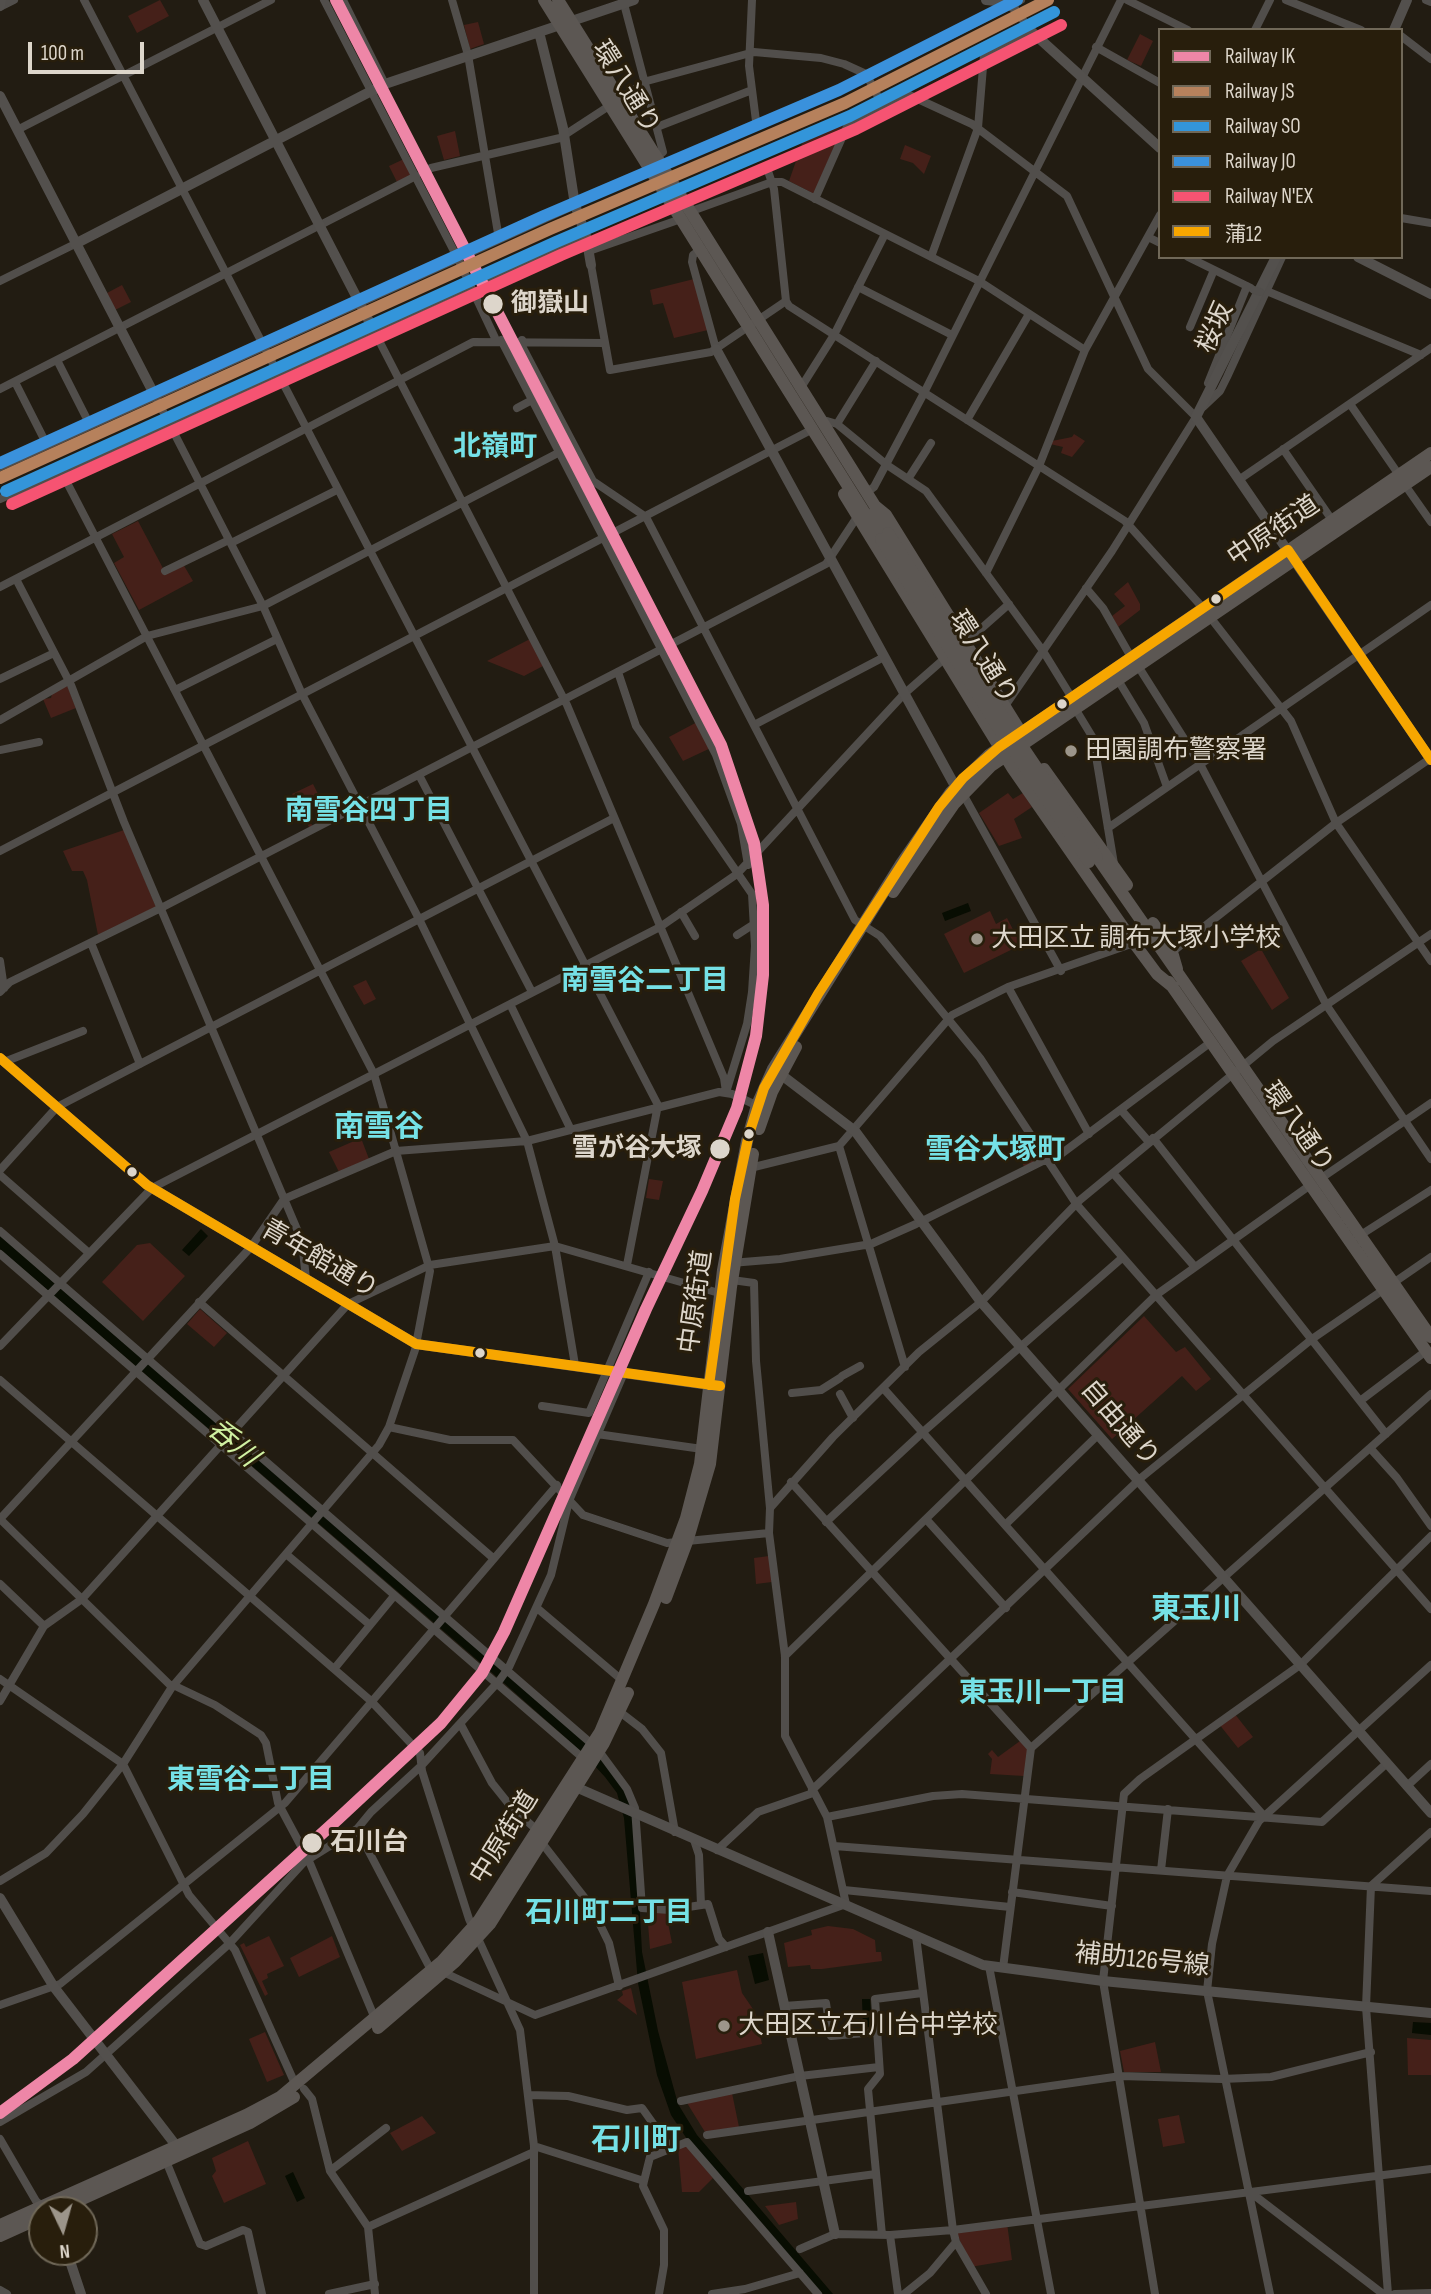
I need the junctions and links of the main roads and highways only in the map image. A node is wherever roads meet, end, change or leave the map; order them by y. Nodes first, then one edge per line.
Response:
1 (544, 0) edge
2 (558, 0) edge
3 (565, 23) junction
4 (614, 102) junction
5 (658, 172) junction
6 (685, 216) junction
7 (751, 323) junction
8 (816, 427) junction
9 (1431, 453) edge
10 (826, 456) junction
11 (1431, 467) edge
12 (1402, 480) junction
13 (875, 506) junction
14 (885, 536) junction
15 (1291, 555) junction
16 (1135, 662) junction
17 (1074, 704) junction
18 (1024, 738) junction
19 (1002, 752) junction
20 (1067, 801) junction
21 (1047, 814) junction
22 (1176, 983) junction
23 (761, 1107) junction
24 (1315, 1182) junction
25 (730, 1263) junction
26 (1387, 1287) junction
27 (1431, 1337) edge
28 (1429, 1354) edge
29 (714, 1385) junction
30 (682, 1542) junction
31 (591, 1754) junction
32 (180, 2150) junction
33 (77, 2196) edge
34 (89, 2196) edge
35 (28, 2216) edge
36 (28, 2220) edge
37 (0, 2225) edge
38 (0, 2236) edge

1 - 3 main road, 環八通り
2 - 3 main road, 環八通り
3 - 4 main road, 環八通り
4 - 5 main road, 環八通り
4 - 5 main road, 環八通り
5 - 6 main road, 環八通り
6 - 7 main road, 環八通り
6 - 7 main road, 環八通り
7 - 8 main road, 環八通り
7 - 8 main road, 環八通り
8 - 10 main road, 環八通り
8 - 13 main road, 環八通り
9 - 12 main road, 中原街道
10 - 14 main road, 環八通り
10 - 19 main road
11 - 12 main road, 中原街道
12 - 15 main road, 中原街道
12 - 15 main road, 中原街道
13 - 14 main road, 環八通り
13 - 18 main road
14 - 22 main road, 環八通り, bridge
15 - 16 main road, 中原街道
16 - 17 main road, 中原街道
16 - 17 main road, 中原街道
17 - 18 main road, 中原街道
18 - 19 main road, 中原街道
18 - 20 main road
19 - 21 main road
19 - 23 main road, 中原街道
20 - 21 main road
20 - 22 main road
21 - 22 main road
22 - 24 main road, 環八通り
22 - 24 main road, 環八通り
23 - 25 main road, 中原街道
23 - 25 main road, 中原街道
24 - 26 main road, 環八通り
24 - 26 main road, 環八通り
25 - 29 main road, 中原街道
25 - 29 main road, 中原街道
26 - 27 main road, 環八通り
26 - 28 main road, 環八通り
29 - 30 main road, 中原街道
29 - 30 main road, 中原街道
30 - 31 main road, 中原街道
30 - 31 main road, 中原街道
31 - 32 main road, 中原街道
32 - 33 main road, 中原街道
32 - 34 main road, 中原街道
35 - 37 main road, 中原街道
36 - 38 main road, 中原街道

